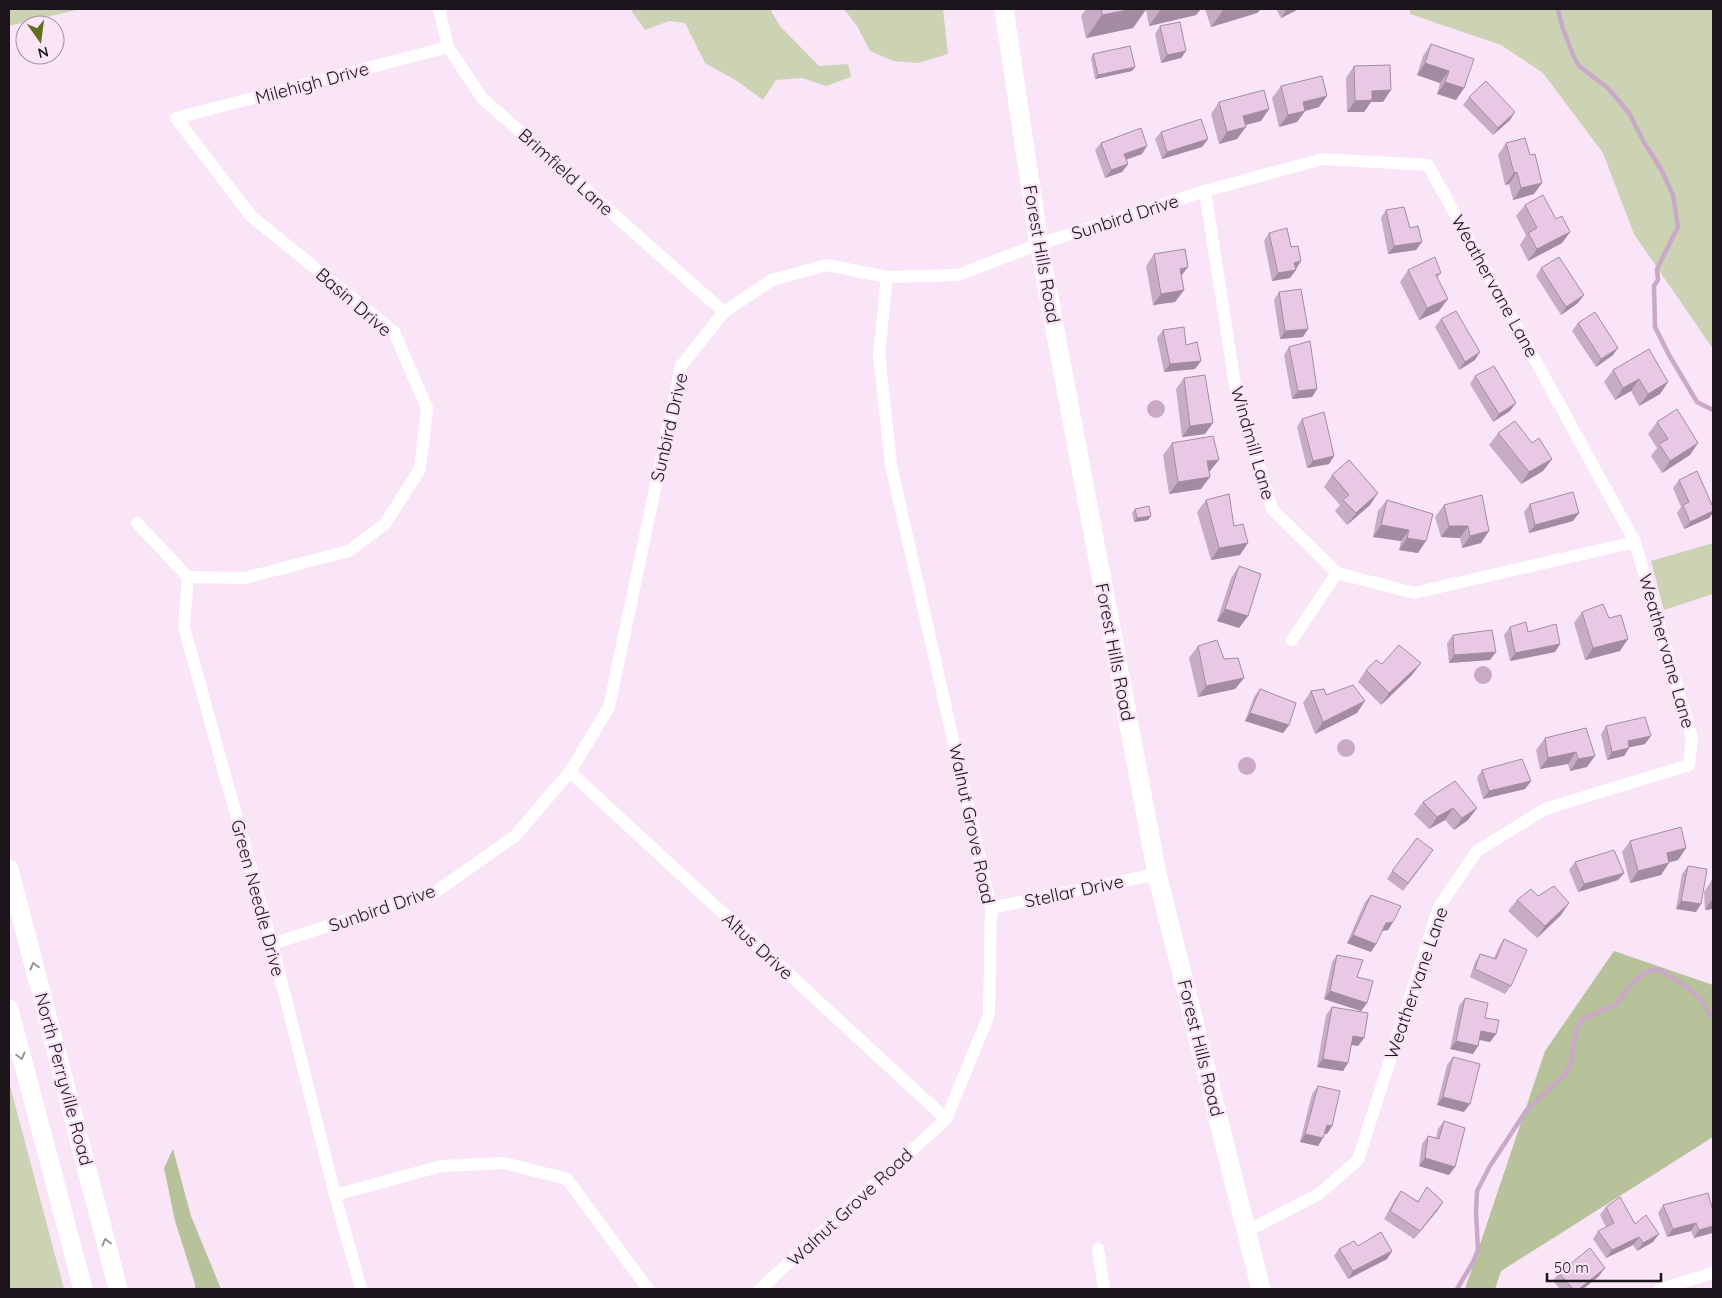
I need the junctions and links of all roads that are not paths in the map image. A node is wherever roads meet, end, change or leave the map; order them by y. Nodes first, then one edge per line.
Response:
1 (439, 9) edge
2 (1004, 9) edge
3 (448, 47) junction
4 (176, 118) joint
5 (1428, 165) joint
6 (1205, 191) junction
7 (1039, 244) junction
8 (888, 277) junction
9 (724, 312) junction
10 (137, 524) dead end
11 (1635, 542) junction
12 (1337, 573) junction
13 (188, 577) junction
14 (1292, 640) dead end
15 (570, 772) junction
16 (9, 869) edge
17 (1157, 874) junction
18 (991, 908) junction
19 (272, 944) junction
20 (9, 1009) edge
21 (946, 1119) junction
22 (335, 1195) junction
23 (1248, 1230) junction
24 (1098, 1249) dead end
25 (1713, 1273) edge
26 (83, 1289) edge
27 (118, 1289) edge
28 (361, 1289) edge
29 (648, 1289) edge
30 (760, 1289) edge
31 (1104, 1289) edge
32 (1261, 1289) edge
33 (1660, 1289) edge

1 - 3 street, Brimfield Lane
2 - 7 street, Forest Hills Road
3 - 4 street, Milehigh Drive
3 - 9 street, Brimfield Lane
4 - 13 street, Basin Drive
5 - 6 street, Sunbird Drive
5 - 11 street, Weathervane Lane
6 - 7 street, Sunbird Drive
6 - 12 street, Windmill Lane
7 - 8 street, Sunbird Drive
7 - 17 street, Forest Hills Road
8 - 9 street, Sunbird Drive
8 - 18 street, Walnut Grove Road
9 - 15 street, Sunbird Drive
10 - 13 street
11 - 12 street, Windmill Lane
11 - 23 street, Weathervane Lane
12 - 14 street
13 - 19 street, Green Needle Drive
15 - 19 street, Sunbird Drive
15 - 21 street, Altus Drive
27 -> 16 street, North Perryville Road
17 - 18 street, Stellar Drive
17 - 23 street, Forest Hills Road
18 - 21 street, Walnut Grove Road
19 - 22 street, Green Needle Drive
20 -> 26 street, North Perryville Road
21 - 30 street, Walnut Grove Road
22 - 28 street, Green Needle Drive
22 - 29 street
23 - 32 street, Forest Hills Road
24 - 31 street
25 - 33 street

